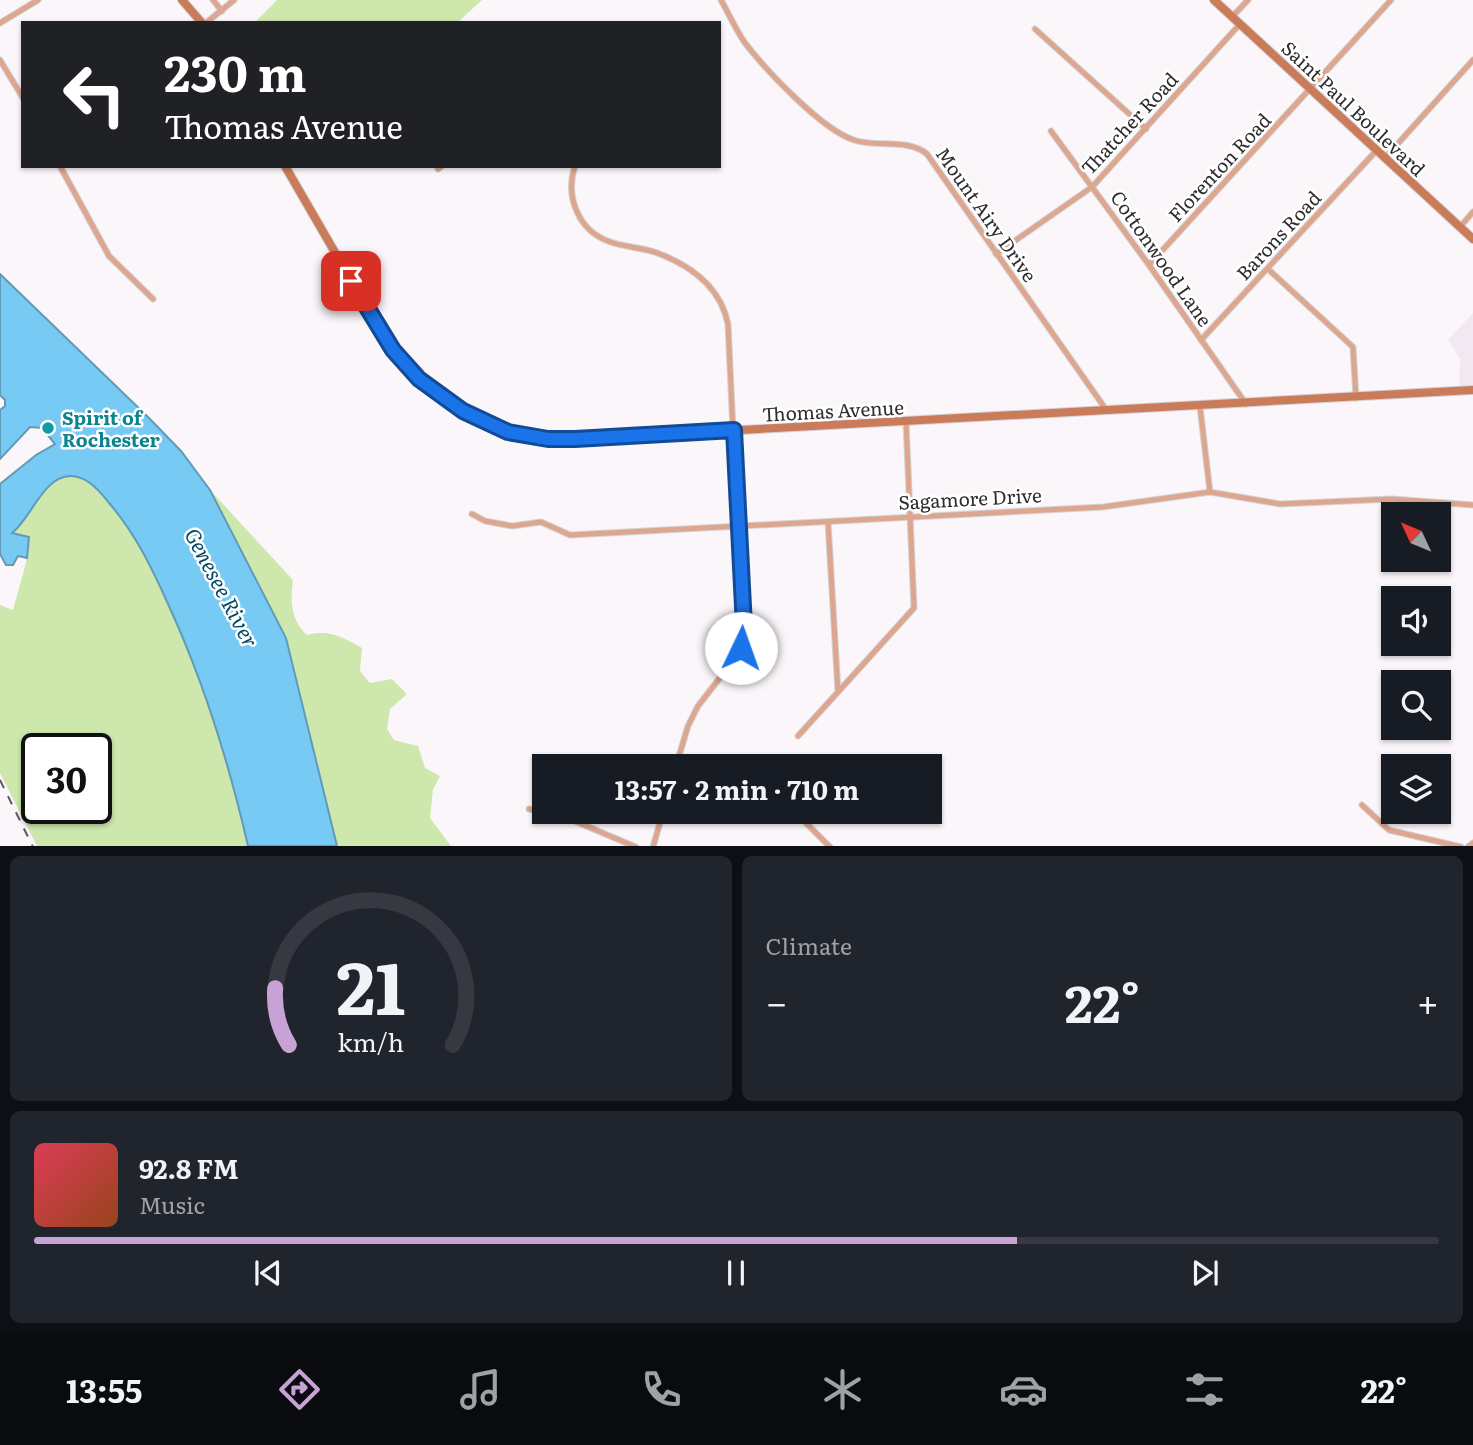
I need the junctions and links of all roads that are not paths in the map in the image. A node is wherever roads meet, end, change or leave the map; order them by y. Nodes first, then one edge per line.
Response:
1 (38, 0) edge
2 (182, 0) edge
3 (213, 0) edge
4 (234, 0) edge
5 (721, 0) edge
6 (1214, 0) edge
7 (1248, 0) edge
8 (1391, 0) edge
9 (222, 11) junction
10 (1232, 17) junction
11 (202, 21) edge
12 (207, 21) edge
13 (0, 23) edge
14 (1240, 24) junction
15 (1035, 29) dead end
16 (0, 60) edge
17 (1473, 60) edge
18 (1311, 90) junction
19 (21, 95) edge
20 (1146, 129) junction
21 (1051, 131) dead end
22 (1377, 150) junction
23 (1385, 158) junction
24 (61, 168) edge
25 (286, 168) edge
26 (575, 168) edge
27 (1093, 187) junction
28 (1473, 212) edge
29 (1460, 227) junction
30 (1473, 239) edge
31 (996, 254) junction
32 (1149, 265) junction
33 (1268, 269) junction
34 (153, 299) dead end
35 (1201, 340) junction
36 (1473, 390) edge
37 (1356, 398) junction
38 (1246, 404) junction
39 (1200, 407) junction
40 (1107, 411) junction
41 (906, 422) junction
42 (734, 430) junction
43 (1210, 492) junction
44 (1473, 505) edge
45 (472, 514) dead end
46 (910, 517) junction
47 (828, 522) junction
48 (739, 527) junction
49 (838, 692) junction
50 (798, 736) dead end
51 (680, 754) edge
52 (1362, 805) dead end
53 (529, 810) dead end
54 (532, 810) edge
55 (582, 824) edge
56 (659, 824) edge
57 (807, 824) edge
58 (1473, 843) edge
59 (636, 846) edge
60 (653, 846) edge
61 (830, 846) edge
62 (1461, 846) edge
63 (1468, 846) edge

1 - 13 street
2 - 11 main road
3 - 9 street
4 - 9 street
5 - 31 street, Mount Airy Drive
6 - 10 main road, Saint Paul Boulevard
7 - 10 street
8 - 18 street, Florenton Road
9 - 12 street
10 - 14 main road, Saint Paul Boulevard
14 - 18 main road, Saint Paul Boulevard
14 - 20 street, Thatcher Road
15 - 20 street
16 - 19 street
17 - 23 street
18 - 22 main road, Saint Paul Boulevard
18 - 32 street, Florenton Road
20 - 27 street, Thatcher Road
21 - 27 street, Cottonwood Lane
22 - 23 main road, Saint Paul Boulevard
22 - 33 street, Barons Road
23 - 29 main road, Saint Paul Boulevard
24 - 34 street
25 - 42 main road, Thomas Avenue
26 - 42 street
27 - 31 street, Thatcher Road
27 - 32 street, Cottonwood Lane
28 - 29 street
29 - 30 main road, Saint Paul Boulevard
31 - 40 street, Mount Airy Drive
32 - 35 street, Cottonwood Lane
33 - 35 street, Barons Road
33 - 37 street
35 - 38 street, Cottonwood Lane
36 - 37 main road, Thomas Avenue
37 - 38 main road, Thomas Avenue
38 - 39 main road, Thomas Avenue
39 - 40 main road, Thomas Avenue
39 - 43 street
40 - 41 main road, Thomas Avenue
41 - 42 main road, Thomas Avenue
41 - 46 street
42 - 48 street
43 - 44 street, Sagamore Drive
43 - 46 street, Sagamore Drive
45 - 48 street, Sagamore Drive
46 - 47 street, Sagamore Drive
46 - 49 street
47 - 48 street, Sagamore Drive
47 - 49 street
48 - 51 street
49 - 50 street
52 - 62 street
53 - 54 street
55 - 59 street
56 - 60 street
57 - 61 street
58 - 63 street

